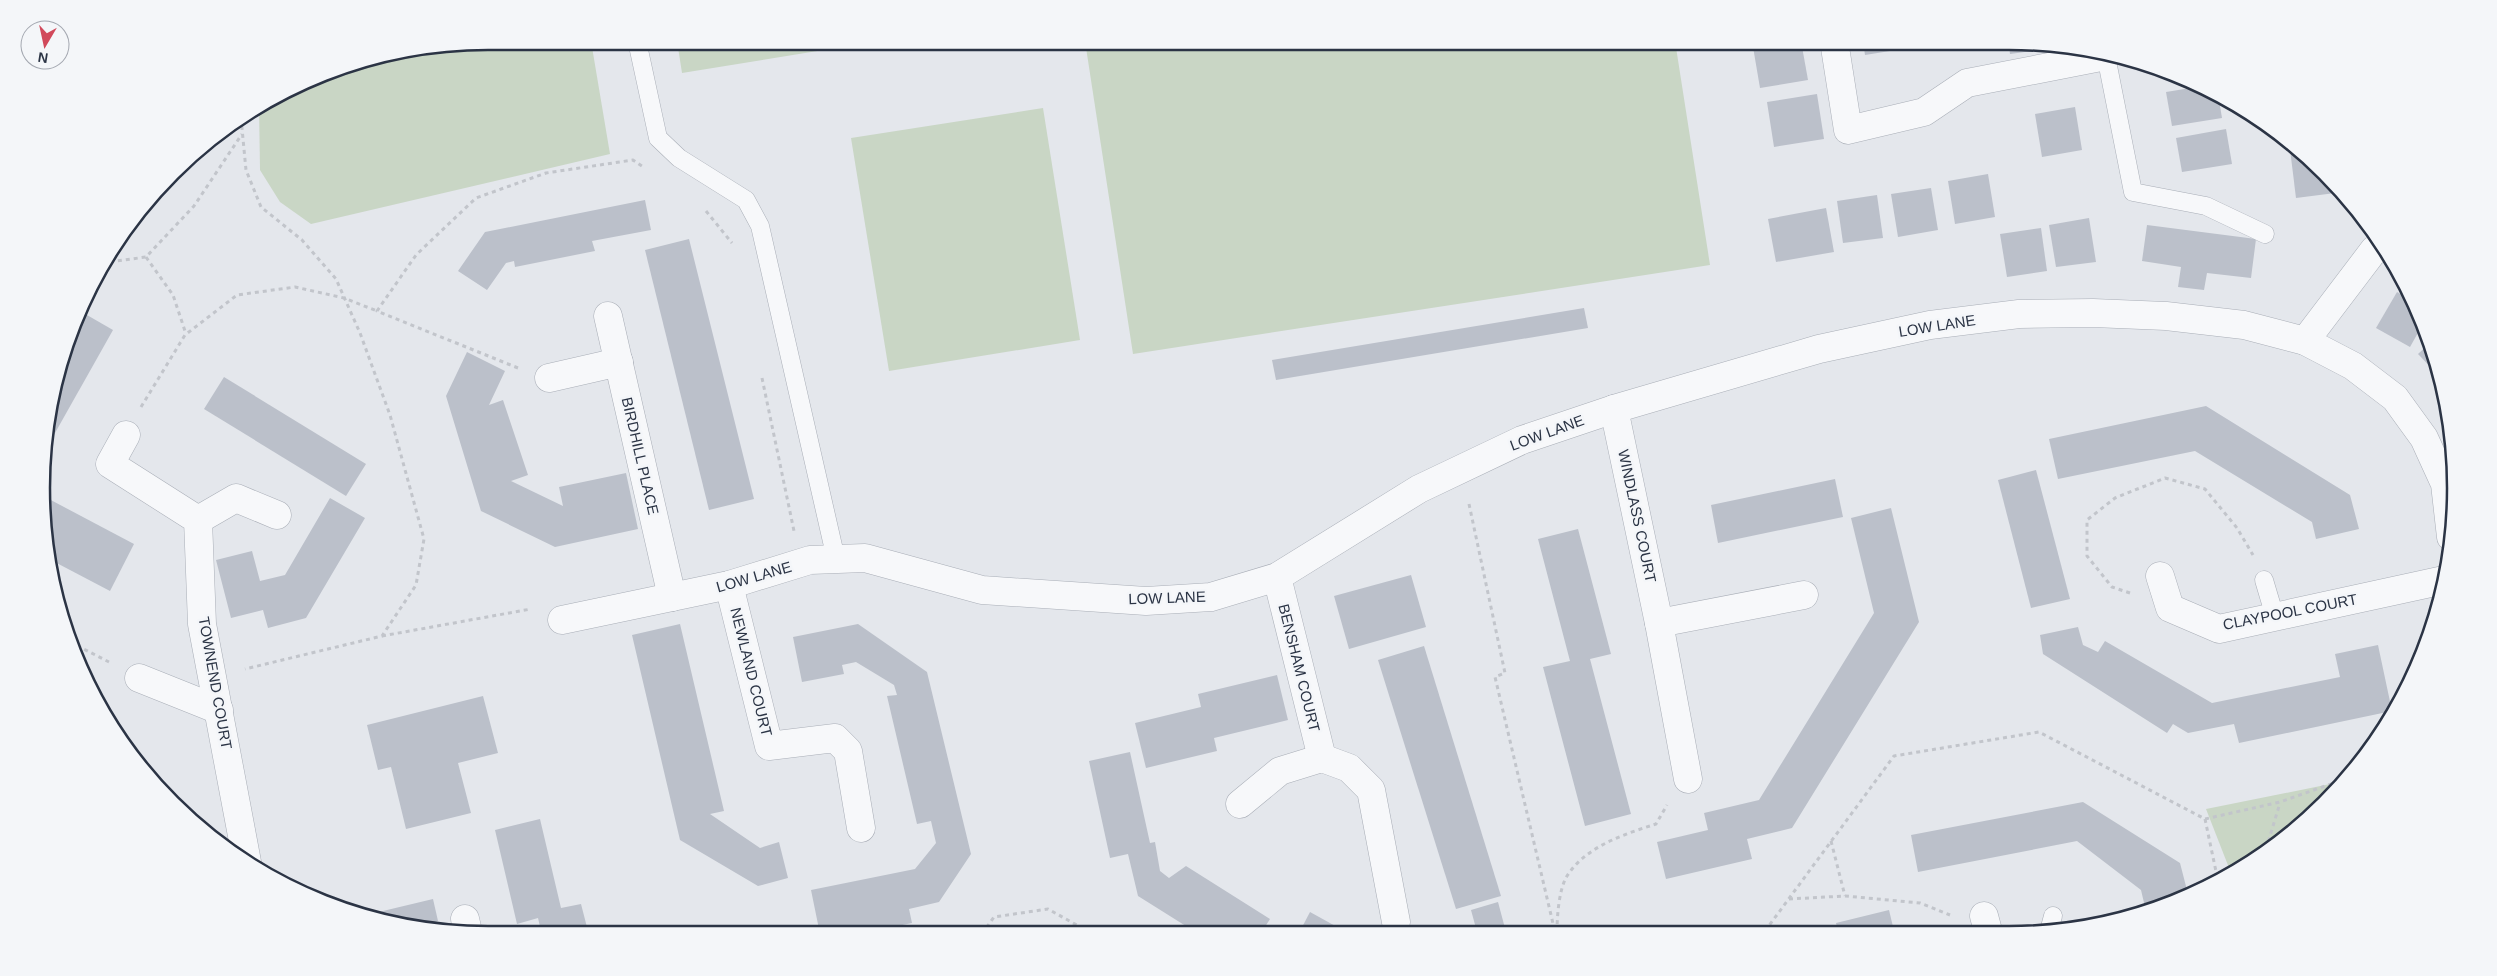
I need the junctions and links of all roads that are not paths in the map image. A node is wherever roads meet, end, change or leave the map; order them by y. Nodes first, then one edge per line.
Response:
1 (639, 50) edge
2 (1835, 50) edge
3 (2092, 58) edge
4 (2107, 61) edge
5 (2265, 234) dead end
6 (2376, 250) edge
7 (608, 316) dead end
8 (2305, 341) junction
9 (619, 362) junction
10 (549, 378) dead end
11 (1614, 409) junction
12 (126, 434) road end
13 (2447, 501) edge
14 (277, 515) dead end
15 (198, 520) junction
16 (836, 559) junction
17 (2160, 576) dead end
18 (1277, 577) junction
19 (2264, 580) road end
20 (2437, 582) edge
21 (729, 585) junction
22 (1804, 595) dead end
23 (672, 597) junction
24 (2274, 617) junction
25 (562, 620) road end
26 (1659, 623) junction
27 (139, 678) road end
28 (219, 710) junction
29 (1322, 758) junction
30 (1688, 779) road end
31 (1240, 804) dead end
32 (861, 828) dead end
33 (246, 853) edge
34 (1396, 922) dead end

1 - 16 lane
2 - 3 street
4 - 5 lane
6 - 8 street
7 - 9 street, BIRDHILL PLACE
8 - 11 street, LOW LANE
8 - 13 street, LOW LANE
9 - 10 street
9 - 23 street, BIRDHILL PLACE
11 - 18 street, LOW LANE
11 - 26 street, WINDLASS COURT
12 - 15 street
14 - 15 street
15 - 28 street, TOWNEND COURT
16 - 18 street, LOW LANE
16 - 21 street, LOW LANE
17 - 24 street, CLAYPOOL COURT
18 - 29 street, BENSHAM COURT
19 - 24 lane
20 - 24 street, CLAYPOOL COURT
21 - 23 street, LOW LANE
21 - 32 street, NEWLAND COURT
22 - 26 street
23 - 25 street, LOW LANE
26 - 30 street, WINDLASS COURT
27 - 28 street
28 - 33 street, TOWNEND COURT
29 - 31 street
29 - 34 street

